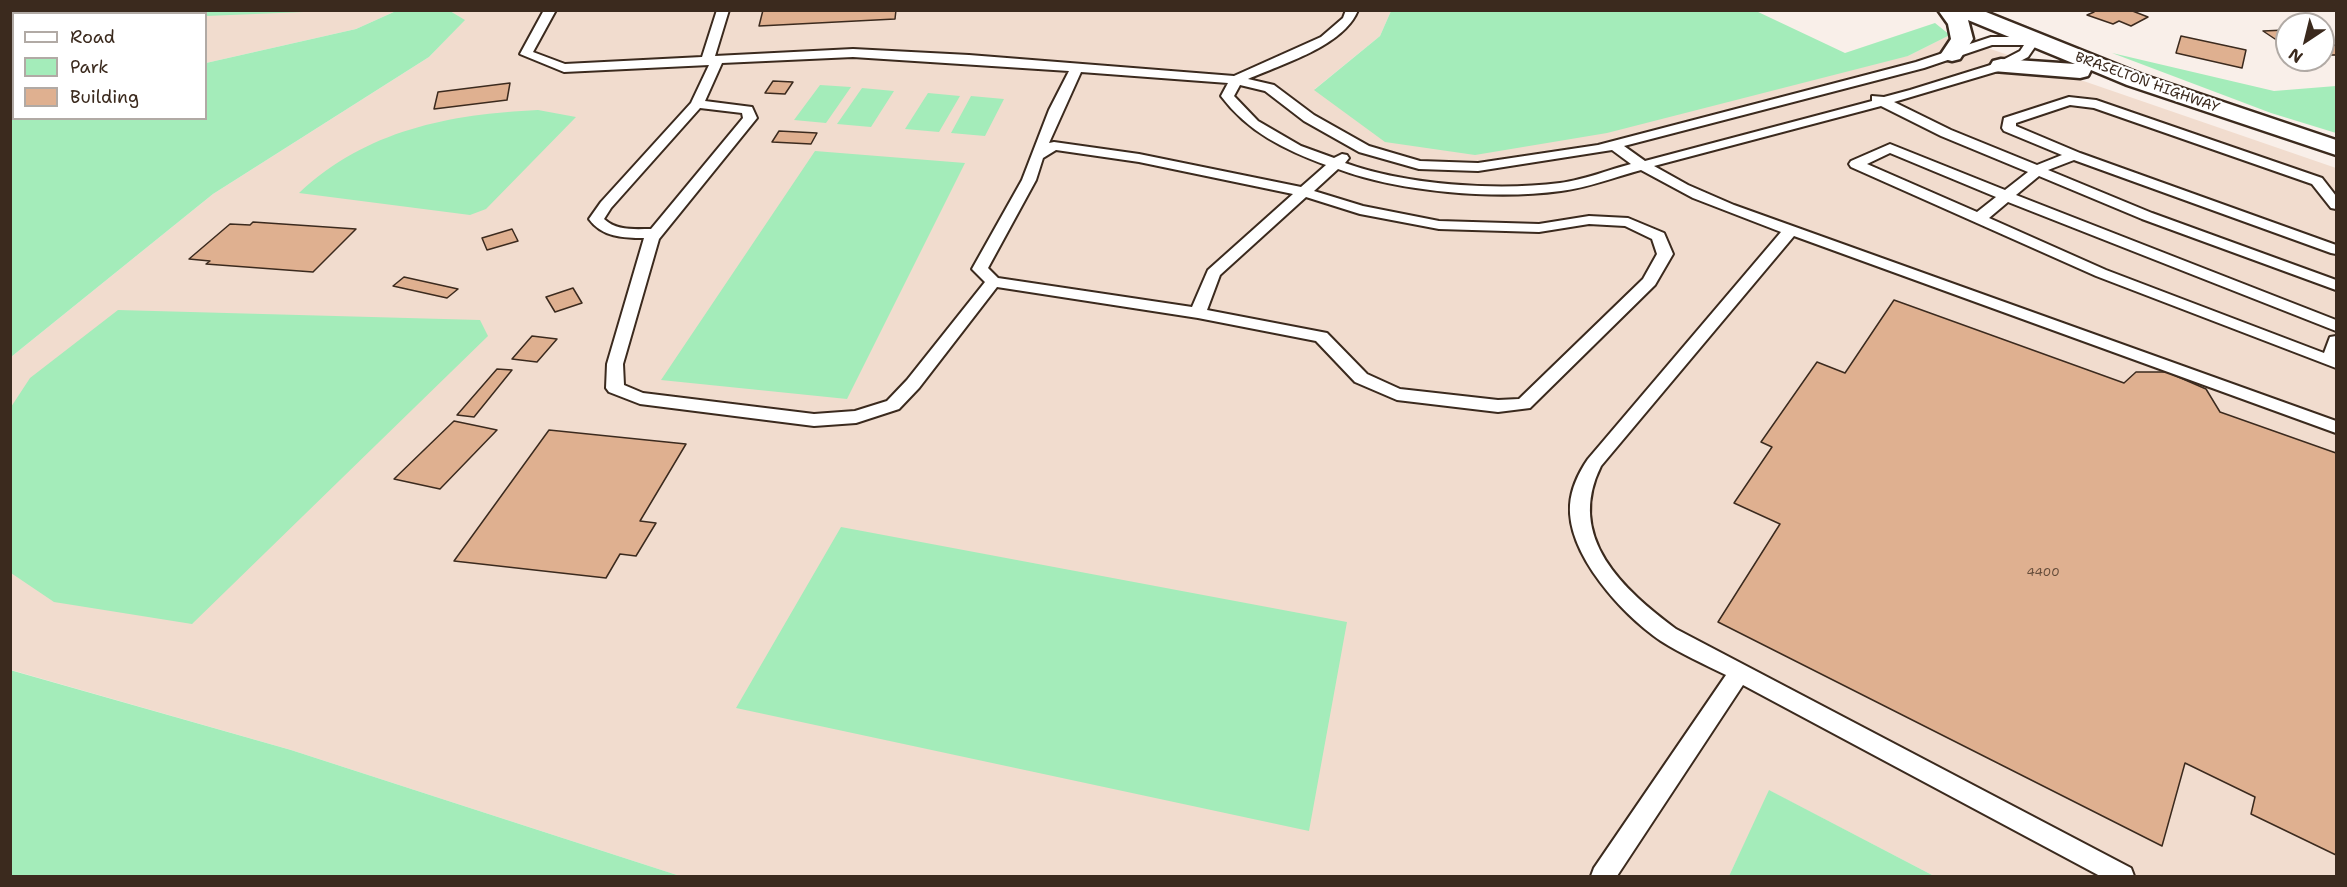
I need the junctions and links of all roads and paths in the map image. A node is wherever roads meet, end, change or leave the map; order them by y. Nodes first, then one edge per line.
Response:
1 (550, 10) edge
2 (723, 10) edge
3 (1352, 10) edge
4 (1948, 10) edge
5 (1961, 10) edge
6 (2033, 41) junction
7 (1953, 54) junction
8 (712, 62) junction
9 (2001, 66) junction
10 (1077, 68) junction
11 (1236, 80) junction
12 (2135, 80) junction
13 (1849, 84) junction
14 (1882, 102) junction
15 (697, 104) junction
16 (1357, 145) junction
17 (1614, 145) junction
18 (2337, 148) edge
19 (1037, 156) junction
20 (2075, 156) junction
21 (1336, 164) junction
22 (1642, 167) junction
23 (2037, 171) junction
24 (1304, 192) junction
25 (2007, 196) junction
26 (2337, 205) edge
27 (1978, 219) junction
28 (1791, 230) junction
29 (655, 234) junction
30 (2337, 250) edge
31 (993, 282) junction
32 (2337, 285) edge
33 (1198, 313) junction
34 (2337, 326) edge
35 (2337, 341) edge
36 (2333, 362) edge
37 (2337, 427) edge
38 (1739, 673) junction
39 (1603, 876) edge
40 (2122, 876) edge

1 - 8 lane
2 - 8 lane
3 - 11 lane
4 - 7 main road
5 - 6 main road, BRASELTON HIGHWAY
6 - 7 lane
6 - 9 lane
6 - 12 main road, BRASELTON HIGHWAY
7 - 13 lane
8 - 10 lane
8 - 15 lane
9 - 12 main road
9 - 14 lane
10 - 11 lane
10 - 19 lane
11 - 16 lane
11 - 21 lane
12 - 18 main road, BRASELTON HIGHWAY
13 - 14 lane
13 - 17 lane
14 - 22 lane
14 - 23 lane
15 - 29 lane
15 - 29 lane
16 - 17 lane
16 - 21 lane
17 - 22 lane
19 - 24 lane
19 - 31 lane
20 - 23 lane
20 - 26 lane
20 - 30 lane
21 - 22 lane
21 - 24 lane
22 - 28 lane
23 - 25 lane
23 - 32 lane
24 - 33 lane
24 - 33 lane
25 - 27 lane
25 - 27 lane
25 - 34 lane
27 - 36 lane
28 - 37 lane
28 - 38 lane
29 - 31 lane
31 - 33 lane
35 - 36 lane
38 - 39 lane
38 - 40 lane

